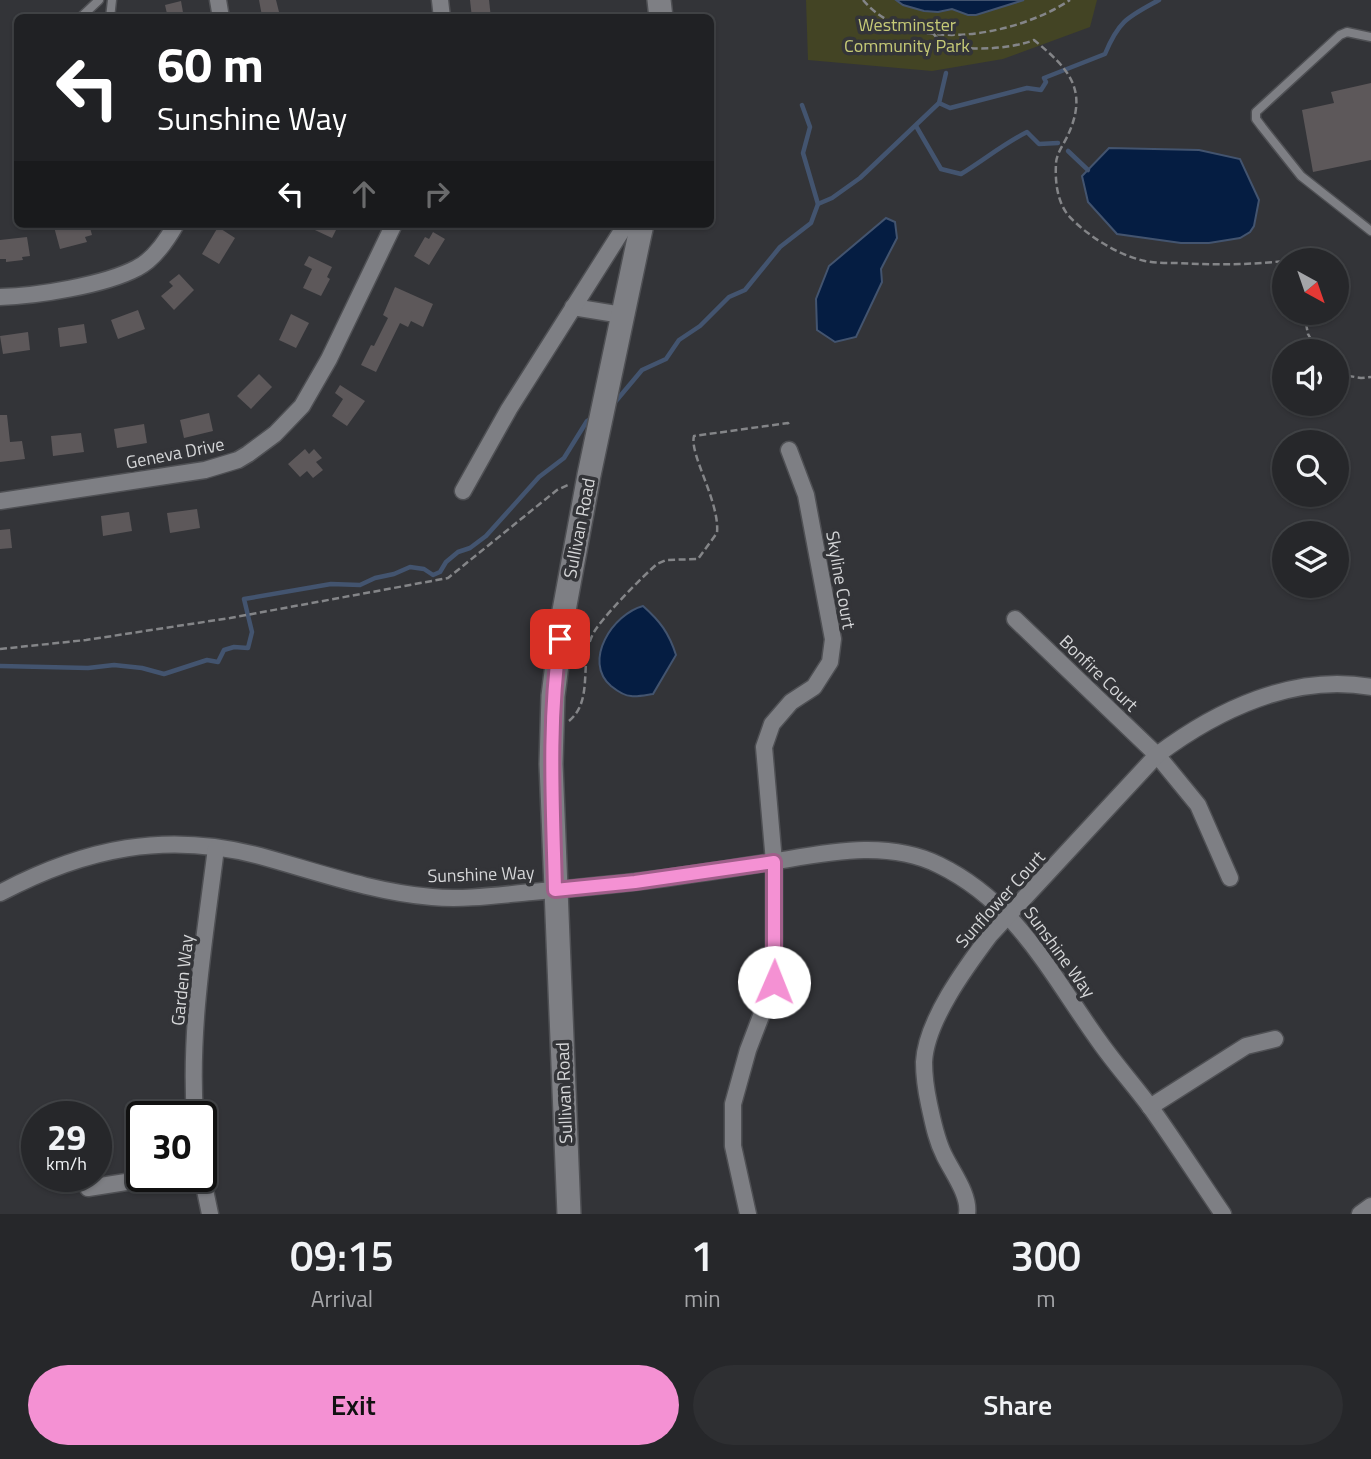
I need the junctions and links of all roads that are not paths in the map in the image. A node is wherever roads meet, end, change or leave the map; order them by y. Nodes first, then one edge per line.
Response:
1 (99, 0) edge
2 (84, 14) edge
3 (1371, 37) edge
4 (173, 228) edge
5 (392, 228) edge
6 (625, 228) edge
7 (641, 228) edge
8 (1371, 231) edge
9 (0, 297) edge
10 (573, 307) junction
11 (622, 315) junction
12 (789, 450) dead end
13 (463, 491) dead end
14 (0, 501) edge
15 (1015, 619) dead end
16 (1371, 687) edge
17 (1157, 755) junction
18 (216, 848) junction
19 (774, 862) junction
20 (1230, 878) dead end
21 (555, 890) junction
22 (0, 893) edge
23 (1010, 916) junction
24 (1275, 1039) dead end
25 (195, 1101) edge
26 (1150, 1107) junction
27 (205, 1192) edge
28 (1371, 1206) edge
29 (210, 1214) edge
30 (569, 1214) edge
31 (748, 1214) edge
32 (967, 1214) edge
33 (1223, 1214) edge
34 (1360, 1214) edge

1 - 2 lane
3 - 8 lane
4 - 9 street
5 - 14 street, Geneva Drive
6 - 10 street
7 - 11 street, Sullivan Road
10 - 11 street
10 - 13 street
11 - 21 street, Sullivan Road
12 - 19 street, Skyline Court
15 - 17 street, Bonfire Court
16 - 17 street, Sunflower Court
17 - 20 street, Bonfire Court
17 - 23 street, Sunflower Court
18 - 21 street, Sunshine Way
18 - 22 street, Sunshine Way
18 - 25 street, Garden Way
19 - 21 street, Sunshine Way
19 - 23 street, Sunshine Way
19 - 31 street, Skyline Court
21 - 30 street, Sullivan Road
23 - 26 street, Sunshine Way
23 - 32 street, Sunflower Court
24 - 26 street
26 - 33 street, Sunshine Way
27 - 29 street
28 - 34 street

